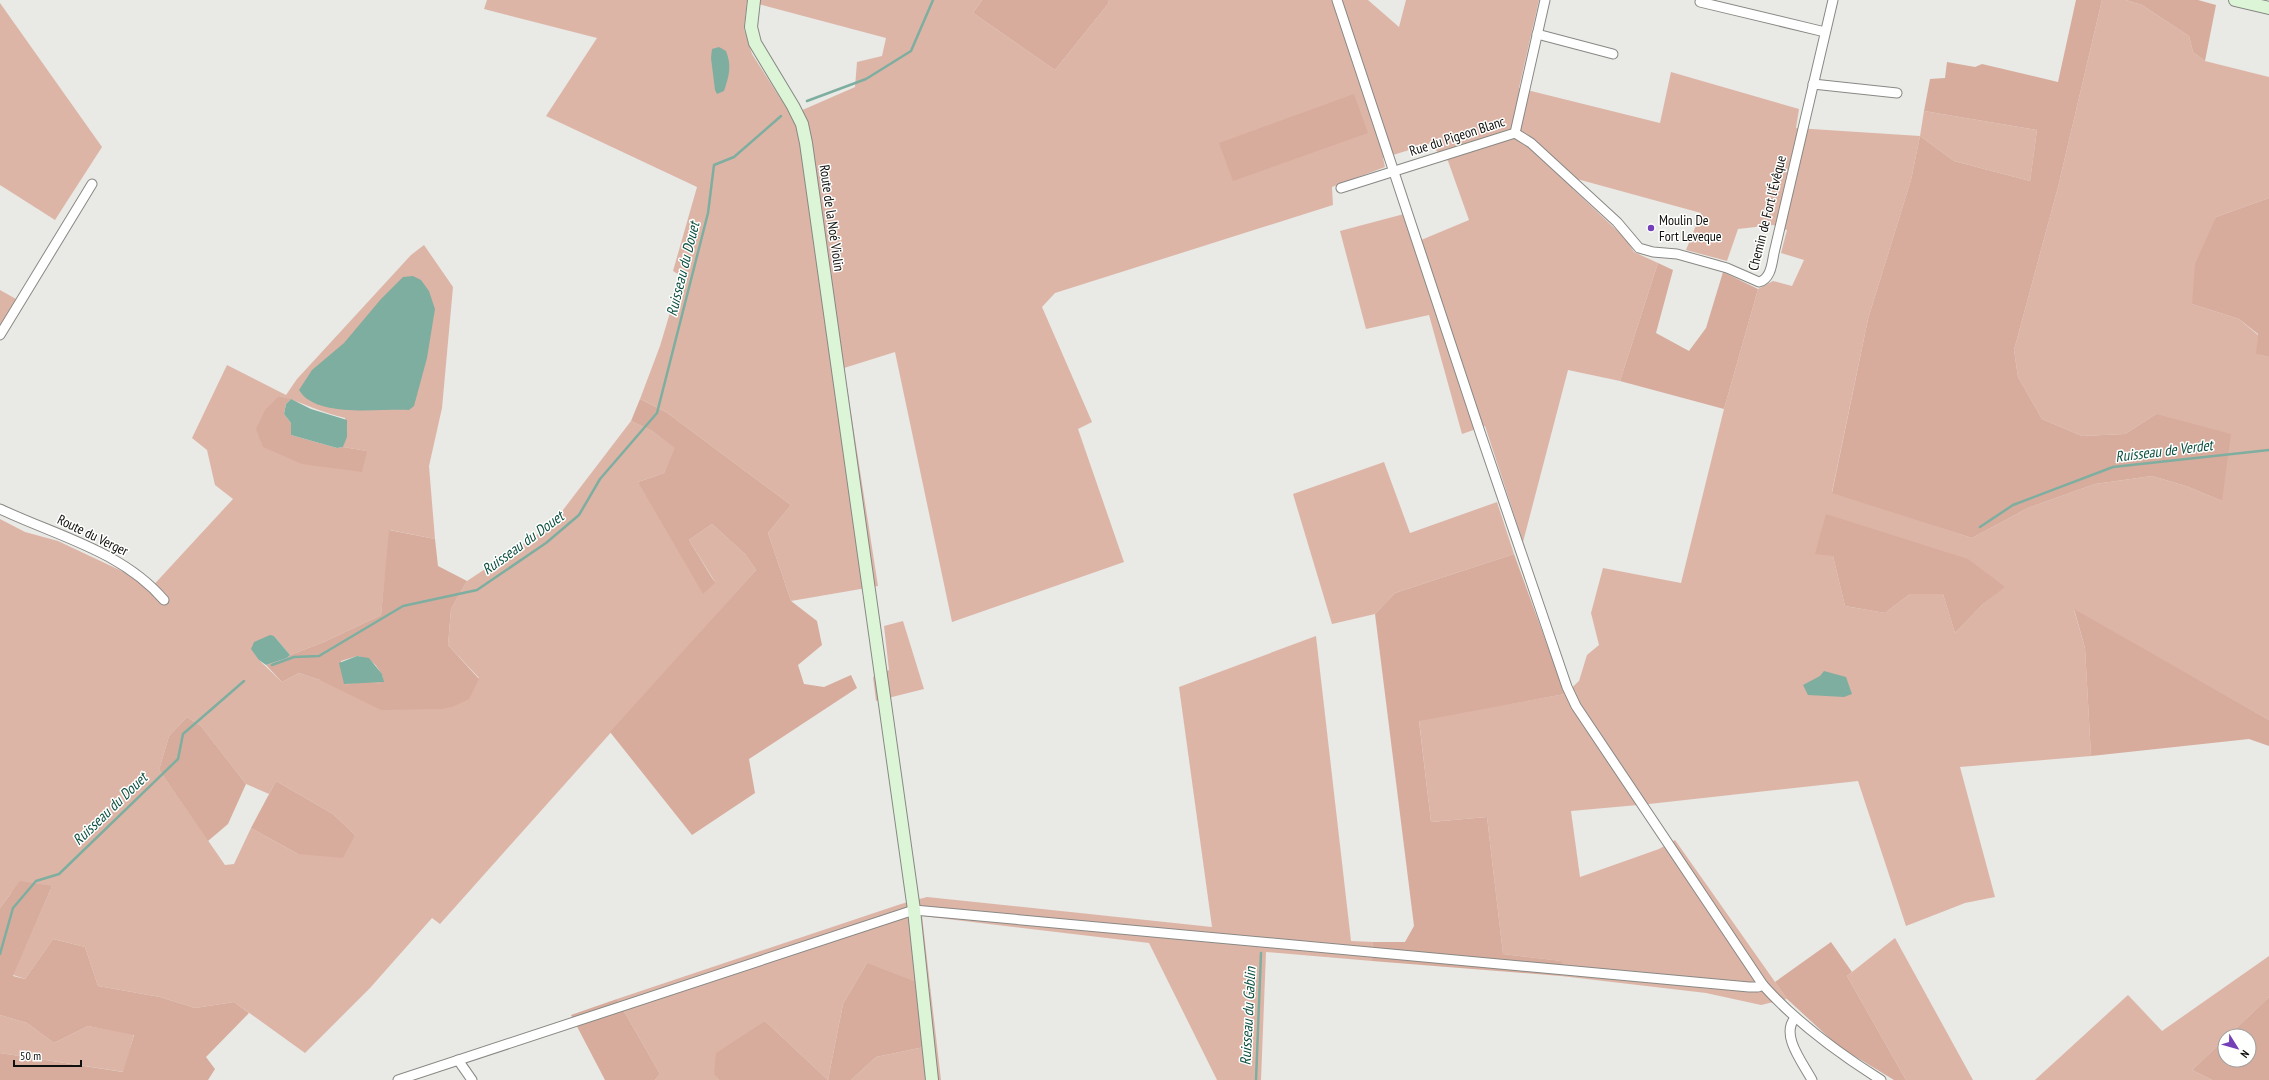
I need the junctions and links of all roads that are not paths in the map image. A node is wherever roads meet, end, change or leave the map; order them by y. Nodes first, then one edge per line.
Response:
1 (754, 0) edge
2 (1337, 0) edge
3 (1545, 0) edge
4 (1833, 0) edge
5 (2235, 0) edge
6 (1700, 2) dead end
7 (2269, 8) edge
8 (1826, 32) junction
9 (1537, 34) junction
10 (1613, 54) dead end
11 (1813, 84) junction
12 (1897, 93) dead end
13 (1515, 133) junction
14 (1394, 172) junction
15 (92, 184) dead end
16 (1341, 188) dead end
17 (0, 334) edge
18 (0, 509) edge
19 (164, 600) dead end
20 (914, 910) junction
21 (1763, 985) junction
22 (1795, 1018) junction
23 (458, 1060) junction
24 (398, 1080) edge
25 (472, 1080) edge
26 (932, 1080) edge
27 (1812, 1080) edge
28 (1881, 1080) edge

1 - 20 street, Route de la Noé Violin
2 - 14 street
3 - 9 street, Rue du Pigeon Blanc
4 - 8 street, Chemin de Fort l'Évêque
5 - 7 street
6 - 8 street
8 - 11 street, Chemin de Fort l'Évêque
9 - 10 street
9 - 13 street, Rue du Pigeon Blanc
11 - 12 street
11 - 13 street, Chemin de Fort l'Évêque
13 - 14 street, Rue du Pigeon Blanc
14 - 16 street, Rue du Pigeon Blanc
14 - 21 street
15 - 17 street
18 - 19 street, Route du Verger
20 - 21 street
20 - 23 street
20 - 26 street, Route de la Noé Violin
21 - 22 street
22 - 27 street
22 - 28 street
23 - 24 street
23 - 25 street

